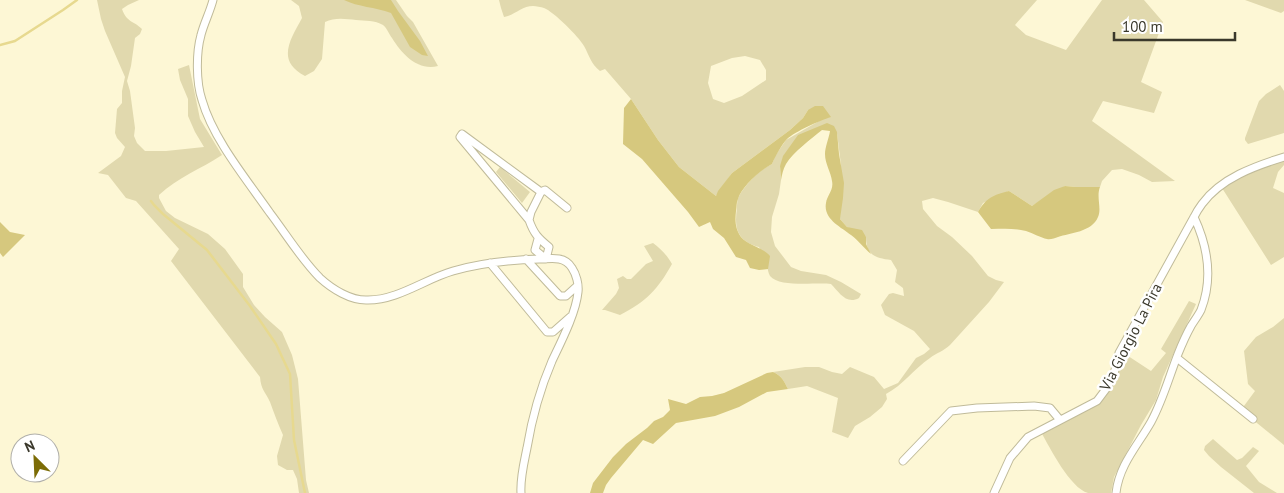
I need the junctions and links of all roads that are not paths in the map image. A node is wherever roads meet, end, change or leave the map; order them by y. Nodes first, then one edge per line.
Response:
1 (213, 0) edge
2 (1284, 157) edge
3 (541, 192) junction
4 (567, 208) dead end
5 (1194, 217) junction
6 (529, 220) junction
7 (538, 238) junction
8 (526, 259) junction
9 (546, 259) junction
10 (490, 263) junction
11 (578, 286) junction
12 (571, 317) junction
13 (1176, 358) junction
14 (1253, 419) dead end
15 (1060, 420) junction
16 (903, 462) dead end
17 (521, 493) edge
18 (994, 493) edge
19 (1116, 493) edge

1 - 10 street
2 - 5 street, Via Giorgio La Pira
3 - 4 street
3 - 6 street
3 - 6 street
5 - 13 street
5 - 15 street, Via Giorgio La Pira
6 - 7 street
7 - 9 street
7 - 9 street
8 - 9 street
8 - 10 street
8 - 11 street
9 - 11 street
10 - 12 street
11 - 12 street
12 - 17 street
13 - 14 street
13 - 19 street
15 - 16 street
15 - 18 street, Via Giorgio La Pira

